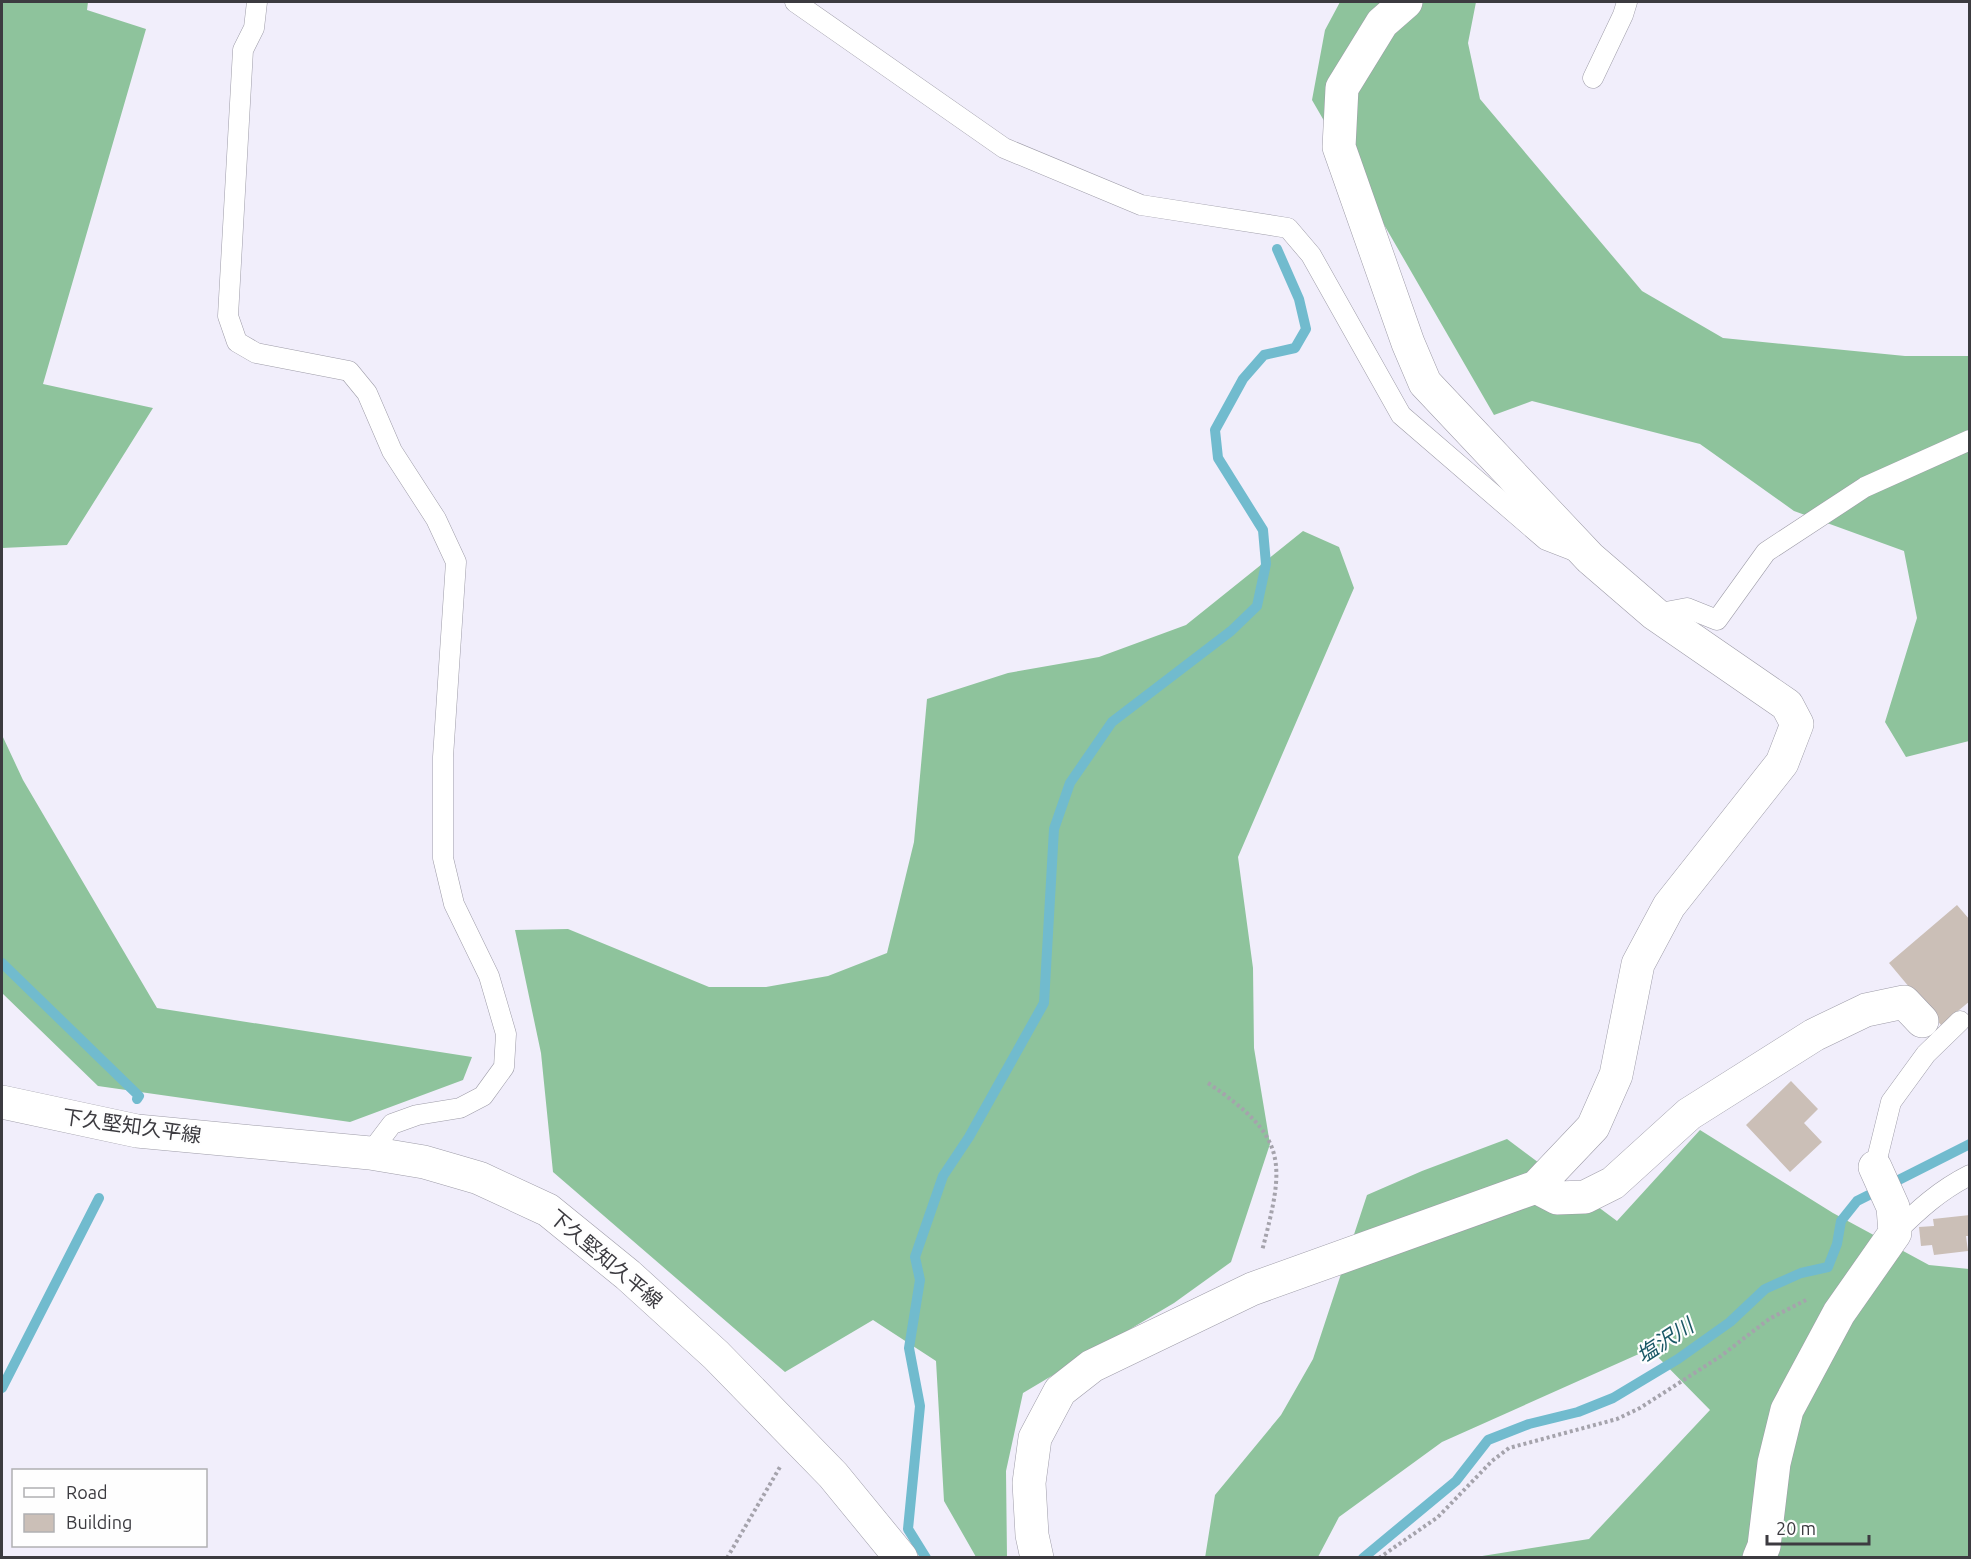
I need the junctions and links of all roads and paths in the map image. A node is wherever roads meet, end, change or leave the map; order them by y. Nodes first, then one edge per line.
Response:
1 (257, 2) edge
2 (795, 2) edge
3 (1406, 2) edge
4 (1626, 2) edge
5 (1593, 78) dead end
6 (1970, 440) edge
7 (1590, 558) junction
8 (1655, 614) junction
9 (1922, 1021) dead end
10 (1960, 1021) dead end
11 (1208, 1083) dead end
12 (2, 1102) edge
13 (370, 1153) junction
14 (1875, 1167) joint
15 (1970, 1175) edge
16 (1536, 1187) junction
17 (1894, 1220) junction
18 (1252, 1289) junction
19 (1816, 1295) dead end
20 (797, 1438) junction
21 (727, 1557) edge
22 (901, 1557) edge
23 (1037, 1557) edge
24 (1379, 1557) edge
25 (1760, 1557) edge

1 - 13 lane
2 - 7 lane
3 - 7 street
4 - 5 lane
6 - 8 lane
7 - 8 street
8 - 16 street
9 - 16 street
10 - 14 lane
11 - 18 path
12 - 13 street, 下久堅知久平線
13 - 20 street, 下久堅知久平線
14 - 17 street
15 - 17 lane
16 - 18 street
17 - 25 street
18 - 23 street
19 - 24 path
20 - 21 path
20 - 22 street, 下久堅知久平線

